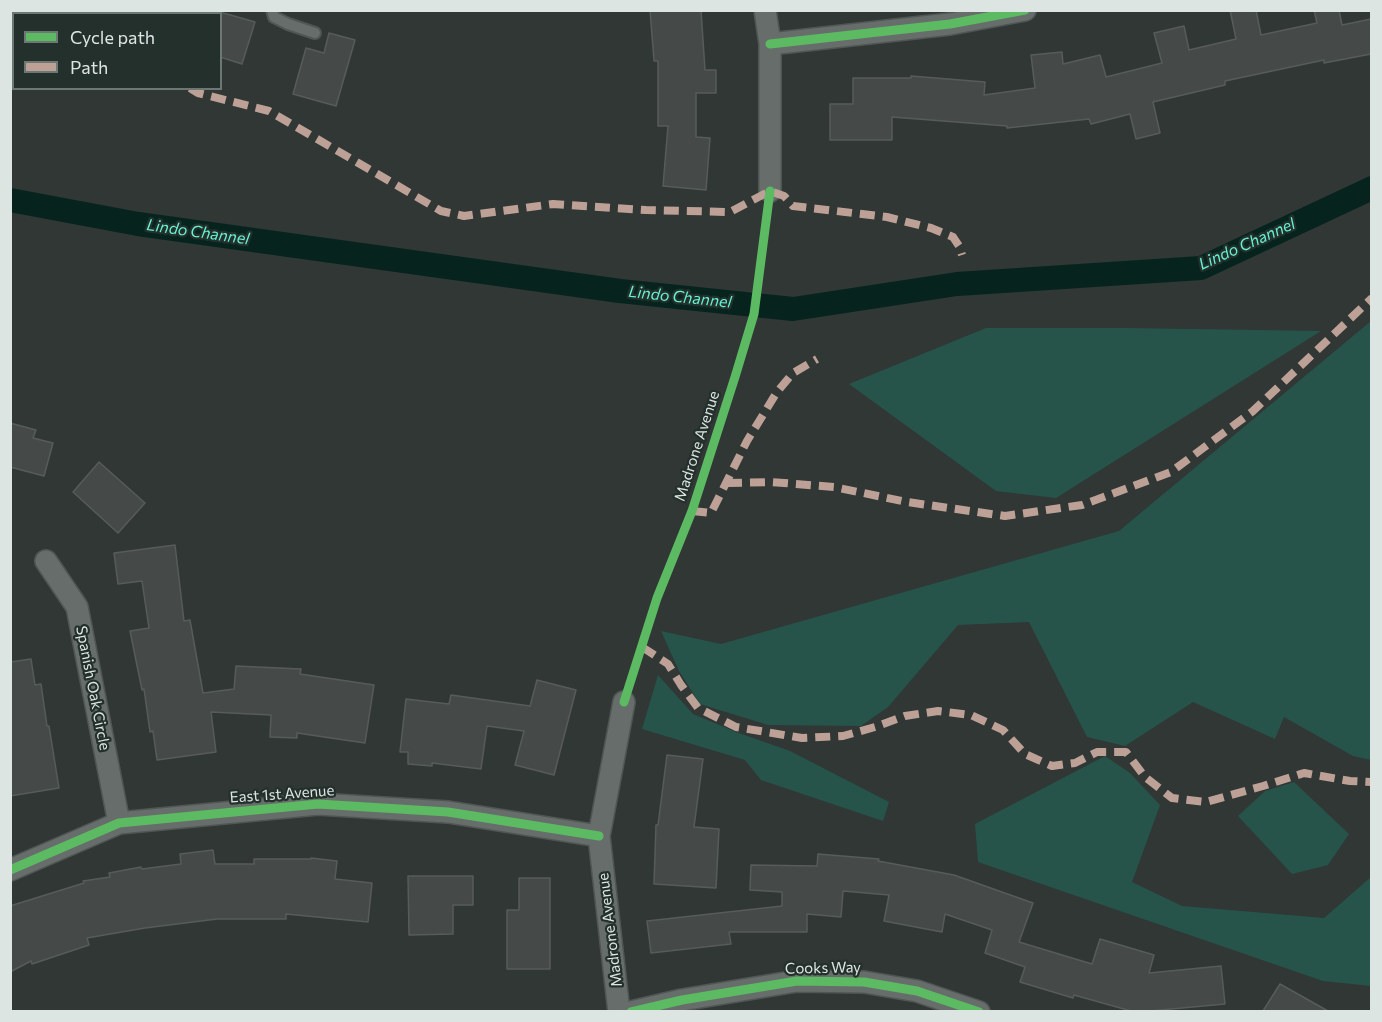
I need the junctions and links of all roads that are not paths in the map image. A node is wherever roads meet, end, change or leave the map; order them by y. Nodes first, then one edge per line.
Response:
1 (272, 10) edge
2 (765, 10) edge
3 (1025, 10) edge
4 (315, 33) dead end
5 (771, 44) junction
6 (770, 191) dead end
7 (46, 561) dead end
8 (624, 702) dead end
9 (119, 823) junction
10 (599, 836) junction
11 (10, 870) edge
12 (619, 1011) edge
13 (631, 1011) edge
14 (979, 1011) edge

1 - 4 lane
2 - 5 street
3 - 5 street
5 - 6 street
7 - 9 street, Spanish Oak Circle
8 - 10 street, Madrone Avenue
9 - 10 street, East 1st Avenue
9 - 11 street, East 1st Avenue
10 - 12 street, Madrone Avenue
13 - 14 street, Cooks Way

